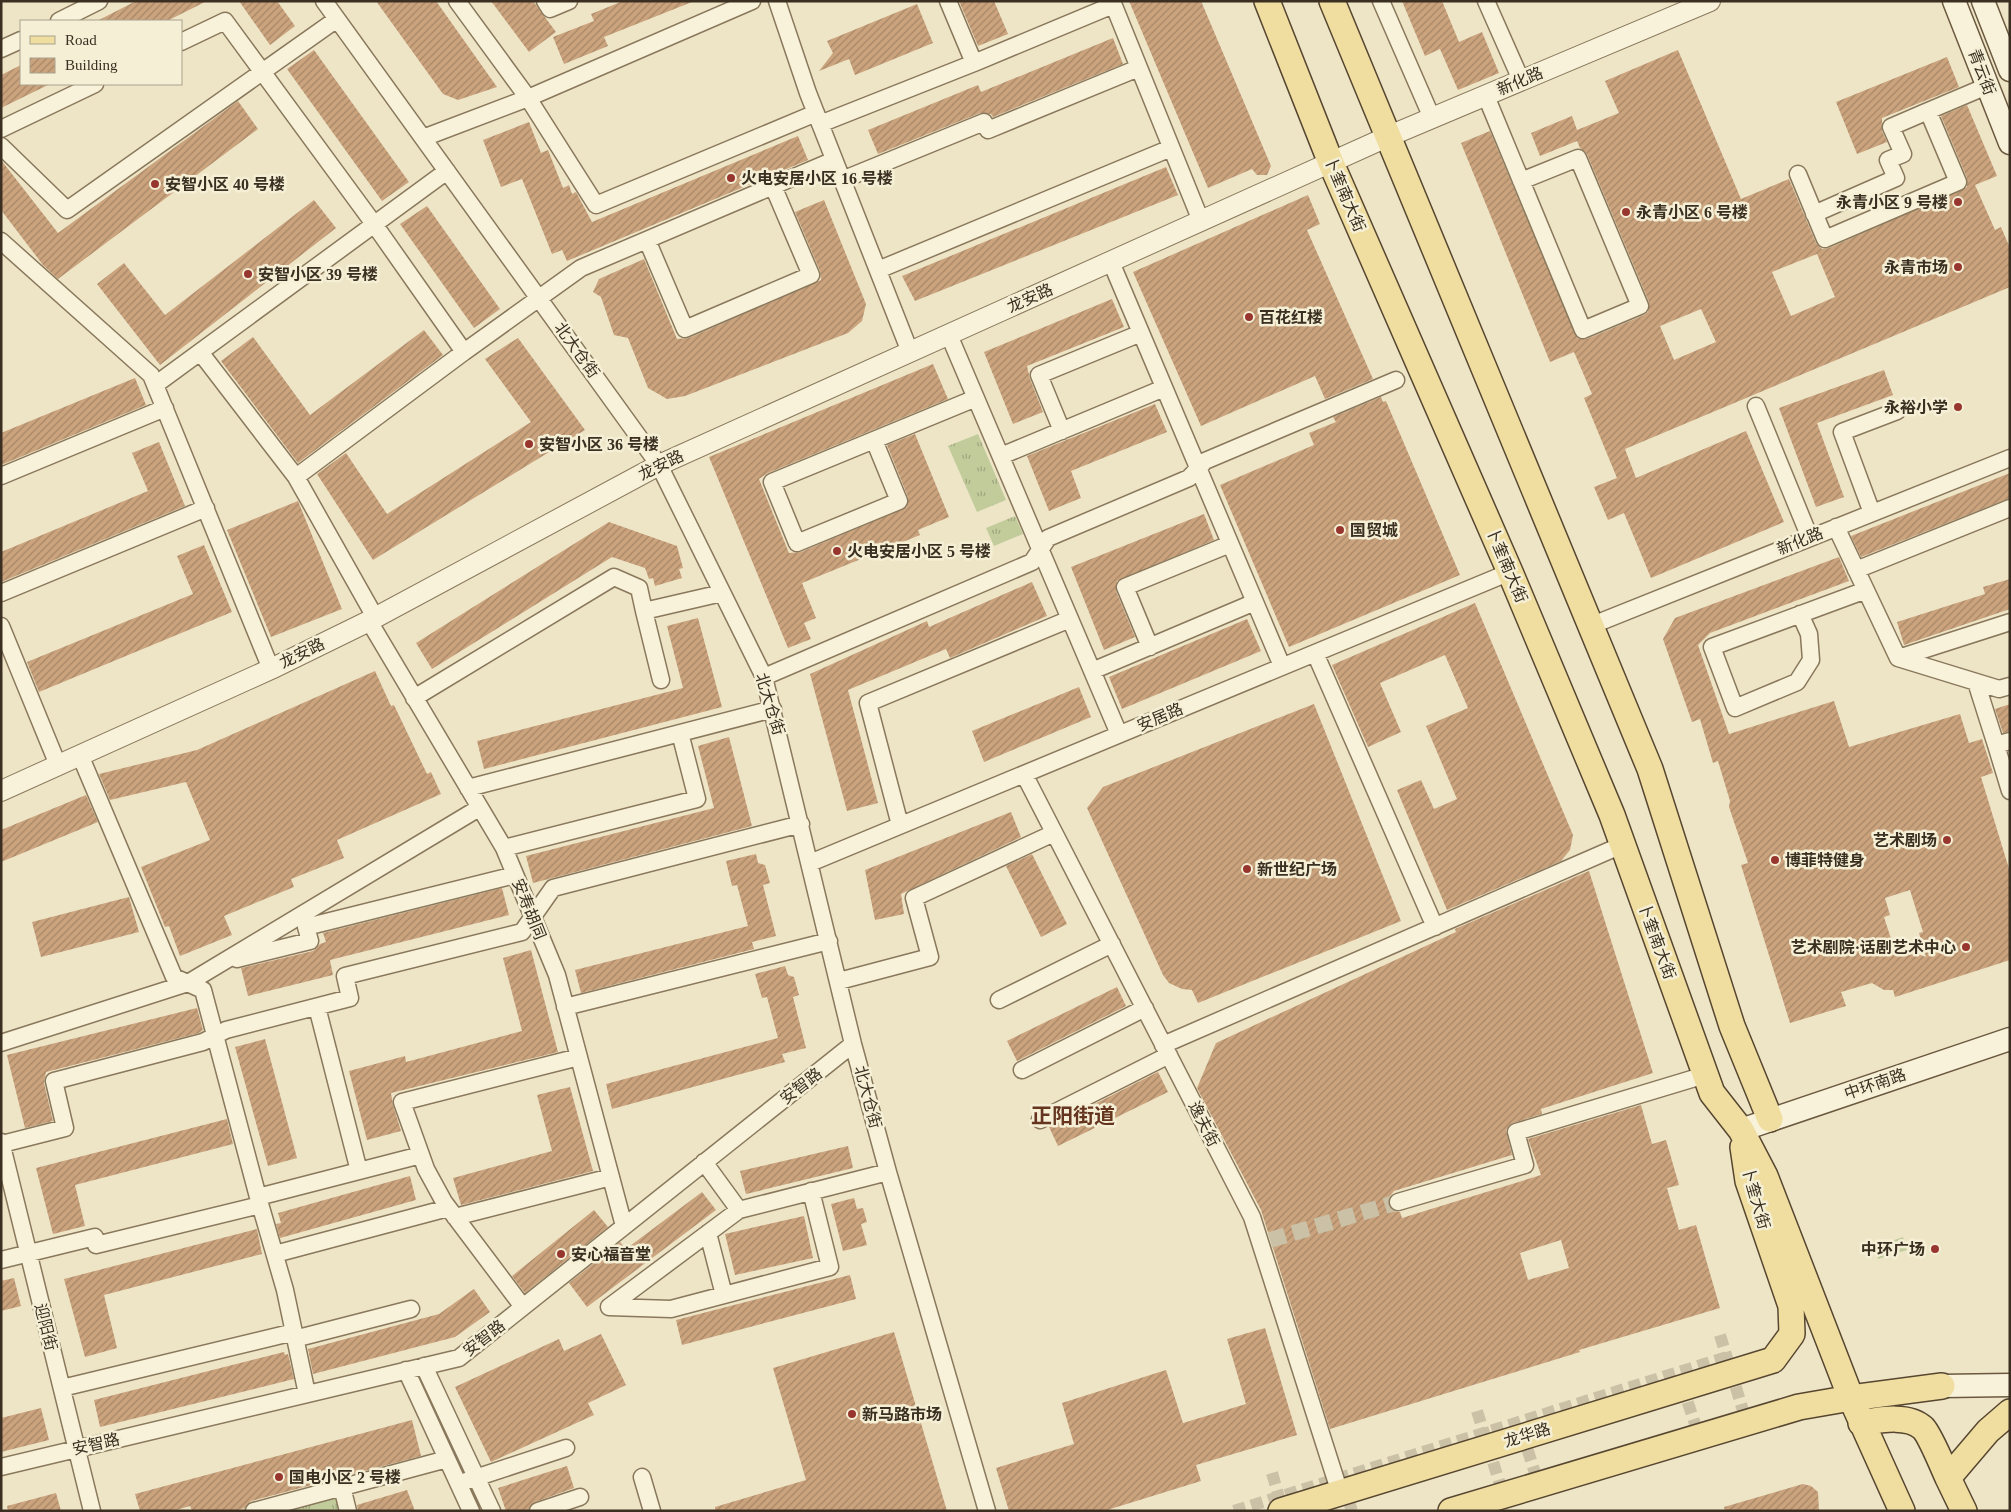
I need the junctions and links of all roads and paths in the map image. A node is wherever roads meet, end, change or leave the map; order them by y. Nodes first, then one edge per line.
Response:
1 (99, 1) edge
2 (324, 1) edge
3 (456, 1) edge
4 (545, 1) edge
5 (569, 1) edge
6 (752, 1) edge
7 (777, 1) edge
8 (948, 1) edge
9 (1267, 1) edge
10 (1332, 1) edge
11 (1381, 1) edge
12 (1486, 1) edge
13 (1710, 1) edge
14 (1954, 1) edge
15 (1982, 1) edge
16 (1113, 3) edge
17 (1690, 5) edge
18 (64, 20) edge
19 (337, 20) junction
20 (20, 40) edge
21 (182, 42) edge
22 (1, 49) edge
23 (974, 63) junction
24 (1136, 69) dead end
25 (2010, 70) edge
26 (262, 72) junction
27 (1521, 80) junction
28 (93, 85) edge
29 (1987, 86) junction
30 (1486, 96) junction
31 (528, 98) junction
32 (1928, 111) junction
33 (818, 118) junction
34 (1432, 118) junction
35 (1, 129) edge
36 (1387, 137) junction
37 (423, 138) junction
38 (2010, 143) edge
39 (1, 146) edge
40 (1171, 148) junction
41 (834, 160) junction
42 (1331, 163) junction
43 (447, 171) junction
44 (1798, 174) dead end
45 (1896, 178) junction
46 (842, 180) junction
47 (1521, 181) junction
48 (773, 186) junction
49 (1907, 203) junction
50 (1814, 214) junction
51 (1201, 221) junction
52 (374, 224) junction
53 (647, 240) junction
54 (1, 241) edge
55 (1111, 262) junction
56 (878, 270) junction
57 (538, 297) junction
58 (1141, 333) junction
59 (949, 335) junction
60 (200, 352) junction
61 (464, 352) junction
62 (910, 352) junction
63 (1396, 380) dead end
64 (155, 385) junction
65 (1164, 388) junction
66 (976, 398) junction
67 (1756, 406) dead end
68 (165, 408) junction
69 (1897, 411) dead end
70 (1062, 430) junction
71 (874, 440) junction
72 (1000, 456) junction
73 (2010, 458) edge
74 (660, 465) junction
75 (1198, 468) junction
76 (1, 476) edge
77 (296, 477) junction
78 (206, 508) junction
79 (2010, 508) edge
80 (1872, 513) junction
81 (1836, 527) junction
82 (1810, 538) junction
83 (1230, 544) junction
84 (1040, 549) junction
85 (1856, 570) junction
86 (1510, 572) junction
87 (1866, 590) junction
88 (722, 592) junction
89 (1, 593) edge
90 (1255, 602) junction
91 (644, 611) junction
92 (1800, 614) junction
93 (372, 619) junction
94 (1070, 619) junction
95 (2010, 622) edge
96 (1, 626) edge
97 (1590, 626) junction
98 (1150, 647) junction
99 (1316, 653) junction
100 (1898, 658) junction
101 (1282, 666) junction
102 (271, 669) junction
103 (1092, 671) junction
104 (764, 677) junction
105 (661, 680) dead end
106 (1976, 682) junction
107 (2010, 686) edge
108 (414, 698) junction
109 (773, 709) junction
110 (680, 733) junction
111 (1119, 734) junction
112 (2003, 743) edge
113 (80, 755) junction
114 (58, 765) junction
115 (1024, 774) junction
116 (468, 788) junction
117 (1, 791) edge
118 (2010, 791) edge
119 (479, 808) junction
120 (801, 824) junction
121 (900, 825) junction
122 (1054, 833) junction
123 (1622, 846) junction
124 (504, 848) junction
125 (810, 863) junction
126 (515, 875) junction
127 (532, 917) junction
128 (1435, 927) junction
129 (829, 941) junction
130 (1112, 944) junction
131 (220, 964) junction
132 (839, 981) junction
133 (188, 983) junction
134 (999, 1000) dead end
135 (317, 1006) junction
136 (565, 1007) junction
137 (1145, 1008) junction
138 (215, 1036) junction
139 (2010, 1039) edge
140 (1, 1043) edge
141 (853, 1044) junction
142 (1166, 1050) junction
143 (578, 1057) junction
144 (1022, 1070) dead end
145 (1705, 1075) junction
146 (1770, 1119) junction
147 (1040, 1120) dead end
148 (1741, 1130) junction
149 (2, 1143) edge
150 (421, 1155) junction
151 (704, 1162) junction
152 (359, 1171) junction
153 (888, 1172) junction
154 (611, 1177) junction
155 (811, 1192) junction
156 (259, 1201) junction
157 (1398, 1202) tunnel mouth
158 (740, 1210) junction
159 (452, 1212) junction
160 (624, 1226) junction
161 (708, 1233) junction
162 (28, 1254) junction
163 (275, 1254) junction
164 (1, 1260) edge
165 (724, 1295) junction
166 (523, 1307) junction
167 (411, 1310) dead end
168 (295, 1336) junction
169 (1773, 1360) joint
170 (424, 1366) junction
171 (406, 1370) junction
172 (2010, 1385) edge
173 (1942, 1386) joint
174 (62, 1388) junction
175 (307, 1394) junction
176 (1852, 1398) junction
177 (2010, 1412) edge
178 (1862, 1423) junction
179 (76, 1448) junction
180 (566, 1448) dead end
181 (447, 1459) junction
182 (1, 1467) edge
183 (475, 1476) junction
184 (642, 1477) dead end
185 (1948, 1478) junction
186 (459, 1484) junction
187 (342, 1487) junction
188 (1340, 1493) junction
189 (580, 1497) dead end
190 (92, 1511) edge
191 (254, 1511) edge
192 (348, 1511) edge
193 (472, 1511) edge
194 (492, 1511) edge
195 (538, 1511) edge
196 (652, 1511) edge
197 (987, 1511) edge
198 (1281, 1511) tunnel mouth
199 (1451, 1511) edge
200 (1902, 1511) edge
201 (1964, 1511) edge

1 - 18 street
2 - 19 street, 北大仓街
3 - 31 street
4 - 5 street
6 - 31 street
7 - 33 street
8 - 23 street
9 - 42 main road, 卜奎南大街
10 - 36 main road
11 - 34 street
12 - 27 street
13 - 17 street, 新化路
14 - 29 main road, 青云街
15 - 25 main road, 青云街
16 - 23 street
16 - 40 street
17 - 27 street, 新化路
19 - 26 street
19 - 37 street, 北大仓街
20 - 22 street
21 - 26 street
23 - 33 street
24 - 46 street
26 - 39 street
26 - 52 street
27 - 30 street, 新化路
28 - 35 street
29 - 32 street
29 - 38 main road, 青云街
30 - 34 street, 新化路
30 - 47 street
31 - 33 street
31 - 37 street
32 - 45 street
32 - 49 street
33 - 41 street
34 - 36 street, 新化路
36 - 42 street, 新化路
36 - 97 main road
37 - 43 street, 北大仓街
40 - 51 street
40 - 56 street
41 - 46 street
41 - 48 street
42 - 51 street, 龙安路
42 - 86 main road, 卜奎南大街
43 - 52 street
43 - 57 street, 北大仓街
44 - 50 street
45 - 49 street
45 - 50 street
46 - 56 street
47 - 47 street
48 - 53 street
48 - 53 street
49 - 50 street
51 - 55 street, 龙安路
52 - 60 street
52 - 61 street
53 - 57 street
54 - 64 street
55 - 58 street
55 - 59 street, 龙安路
56 - 62 street
57 - 61 street
57 - 74 street, 北大仓街
58 - 65 street
58 - 70 street
59 - 62 street, 龙安路
59 - 66 street
60 - 64 street
60 - 77 street, 安寿胡同
61 - 77 street
62 - 74 street, 龙安路
63 - 75 street
64 - 68 street
65 - 70 street
65 - 75 street
66 - 71 street
66 - 72 street
67 - 82 street
68 - 76 street
68 - 78 street
69 - 80 street
70 - 72 street
71 - 71 street
72 - 84 street
73 - 80 street, 新化路
74 - 88 street, 北大仓街
74 - 93 street, 龙安路
75 - 83 street
75 - 84 street
77 - 93 street, 安寿胡同
78 - 89 street
78 - 102 street
79 - 85 street
80 - 81 street, 新化路
81 - 82 street, 新化路
81 - 85 street
82 - 97 street, 新化路
83 - 90 street
83 - 98 street
84 - 94 street
84 - 104 street
85 - 87 street
86 - 99 street, 安居路
86 - 123 main road, 卜奎南大街
87 - 92 street
87 - 100 street
88 - 91 street
88 - 104 street, 北大仓街
90 - 98 street
90 - 101 street
91 - 105 street
91 - 108 street
92 - 92 street
93 - 102 street, 龙安路
93 - 108 street, 安寿胡同
94 - 103 street
94 - 121 street
95 - 100 street
96 - 114 street
97 - 146 main road
98 - 103 street
99 - 101 street, 安居路
99 - 128 street
100 - 106 street
101 - 111 street, 安居路
102 - 113 street, 龙安路
103 - 111 street
104 - 109 street, 北大仓街
106 - 107 street
106 - 112 street
108 - 116 street, 安寿胡同
109 - 110 street
109 - 120 street, 北大仓街
110 - 116 street
110 - 124 street
111 - 115 street, 安居路
112 - 118 street
113 - 114 street, 龙安路
113 - 133 street
114 - 117 street, 龙安路
115 - 121 street, 安居路
115 - 122 street, 逸夫街
116 - 119 street, 安寿胡同
119 - 124 street, 安寿胡同
119 - 131 street
120 - 125 street, 北大仓街
120 - 127 street
121 - 125 street, 安居路
122 - 130 street, 逸夫街
122 - 132 street
123 - 128 street
123 - 145 main road, 卜奎南大街
124 - 126 street, 安寿胡同
125 - 129 street, 北大仓街
126 - 127 street, 安寿胡同
126 - 131 street
127 - 135 street
127 - 136 street, 安寿胡同
128 - 142 street
129 - 132 street, 北大仓街
129 - 136 street
130 - 134 street
130 - 137 street, 逸夫街
131 - 133 street
132 - 141 street, 北大仓街
133 - 138 street
133 - 140 street
135 - 138 street
135 - 152 street
136 - 143 street, 安寿胡同
137 - 142 street, 逸夫街
137 - 144 street
138 - 149 street
138 - 156 street
139 - 146 main road, 中环南路
141 - 151 street, 安智路
141 - 153 street, 北大仓街
142 - 147 street
142 - 188 street, 逸夫街
143 - 150 street
143 - 154 street, 安寿胡同
145 - 148 main road, 卜奎南大街
145 - 157 street
146 - 148 main road, 中环南路
148 - 169 main road, 卜奎大街
148 - 176 main road, 卜奎大街
149 - 162 street, 迎阳街
150 - 152 street
150 - 159 street
151 - 158 street
151 - 160 street, 安智路
152 - 156 street
153 - 155 street
153 - 197 street, 北大仓街
154 - 159 street
154 - 160 street, 安寿胡同
155 - 158 street
155 - 165 street
156 - 162 street
156 - 163 street
158 - 161 street
159 - 163 street
159 - 166 street
160 - 166 street, 安智路
161 - 165 street
161 - 165 street
162 - 164 street
162 - 174 street, 迎阳街
163 - 168 street
166 - 170 street, 安智路
167 - 168 street
168 - 174 street
168 - 175 street
169 - 188 main road, 龙华路
170 - 171 street, 安智路
170 - 183 street
171 - 175 street, 安智路
171 - 181 street
172 - 173 main road
173 - 176 main road
174 - 179 street, 迎阳街
175 - 179 street, 安智路
176 - 178 main road
176 - 199 main road
177 - 185 main road
178 - 185 main road
178 - 200 main road
179 - 182 street, 安智路
179 - 190 street, 迎阳街
180 - 183 street
181 - 186 street
181 - 187 street
183 - 186 street
183 - 194 street
184 - 196 street
185 - 201 main road
186 - 193 street
187 - 191 street
187 - 192 street
188 - 198 main road, 龙华路
189 - 195 street

